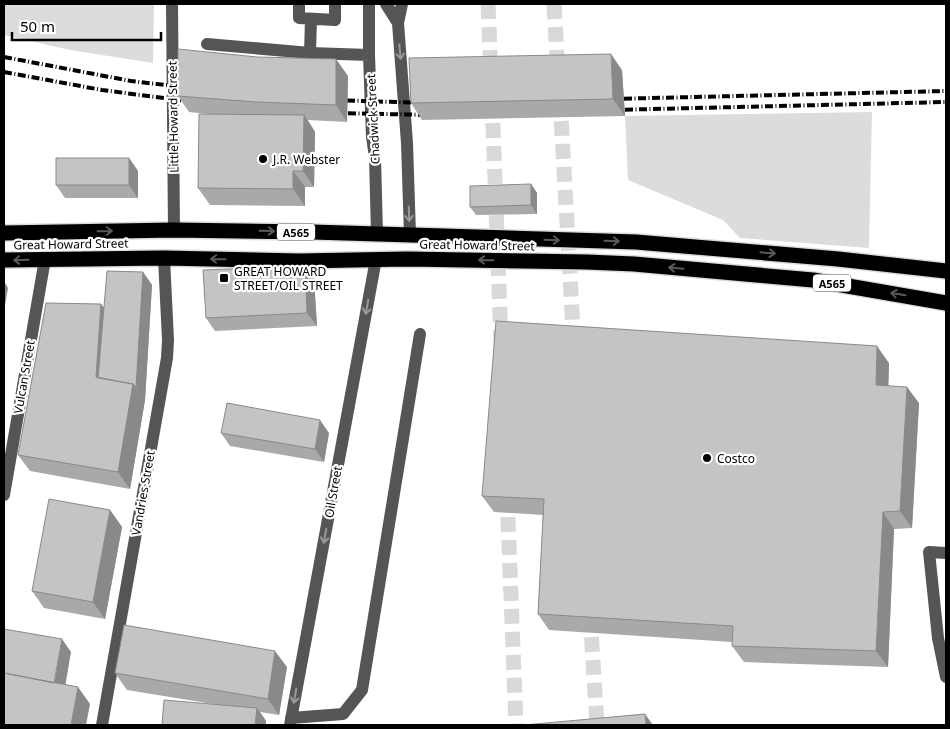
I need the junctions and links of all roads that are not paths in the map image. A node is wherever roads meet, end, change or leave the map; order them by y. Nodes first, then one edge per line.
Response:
1 (172, 4) edge
2 (300, 4) edge
3 (335, 4) edge
4 (369, 4) edge
5 (386, 4) edge
6 (402, 4) edge
7 (311, 18) junction
8 (398, 23) junction
9 (207, 44) dead end
10 (310, 53) junction
11 (369, 55) junction
12 (174, 230) junction
13 (4, 233) edge
14 (377, 234) junction
15 (410, 235) junction
16 (164, 258) junction
17 (44, 259) junction
18 (376, 259) junction
19 (4, 260) edge
20 (946, 271) edge
21 (946, 303) edge
22 (420, 334) dead end
23 (4, 495) edge
24 (946, 553) edge
25 (946, 677) edge
26 (291, 721) edge
27 (102, 725) edge

1 - 12 street, Little Howard Street
2 - 7 street
3 - 7 street
4 - 11 street, Chadwick Street
5 - 8 street
6 - 8 street
7 - 10 street
8 -> 15 street
9 - 10 street
10 - 11 street
11 - 14 street, Chadwick Street
13 -> 12 highway, Great Howard Street / A565
12 -> 14 highway, Great Howard Street / A565
14 - 15 highway, Great Howard Street / A565
15 -> 20 highway, Great Howard Street / A565
16 - 17 highway, Great Howard Street / A565
18 -> 16 highway, Great Howard Street / A565
16 - 27 street, Vandries Street
17 -> 19 highway, Great Howard Street / A565
17 - 23 street, Vulcan Street
21 -> 18 highway, Great Howard Street / A565
18 -> 26 street, Oil Street
22 - 26 street
24 - 25 street

